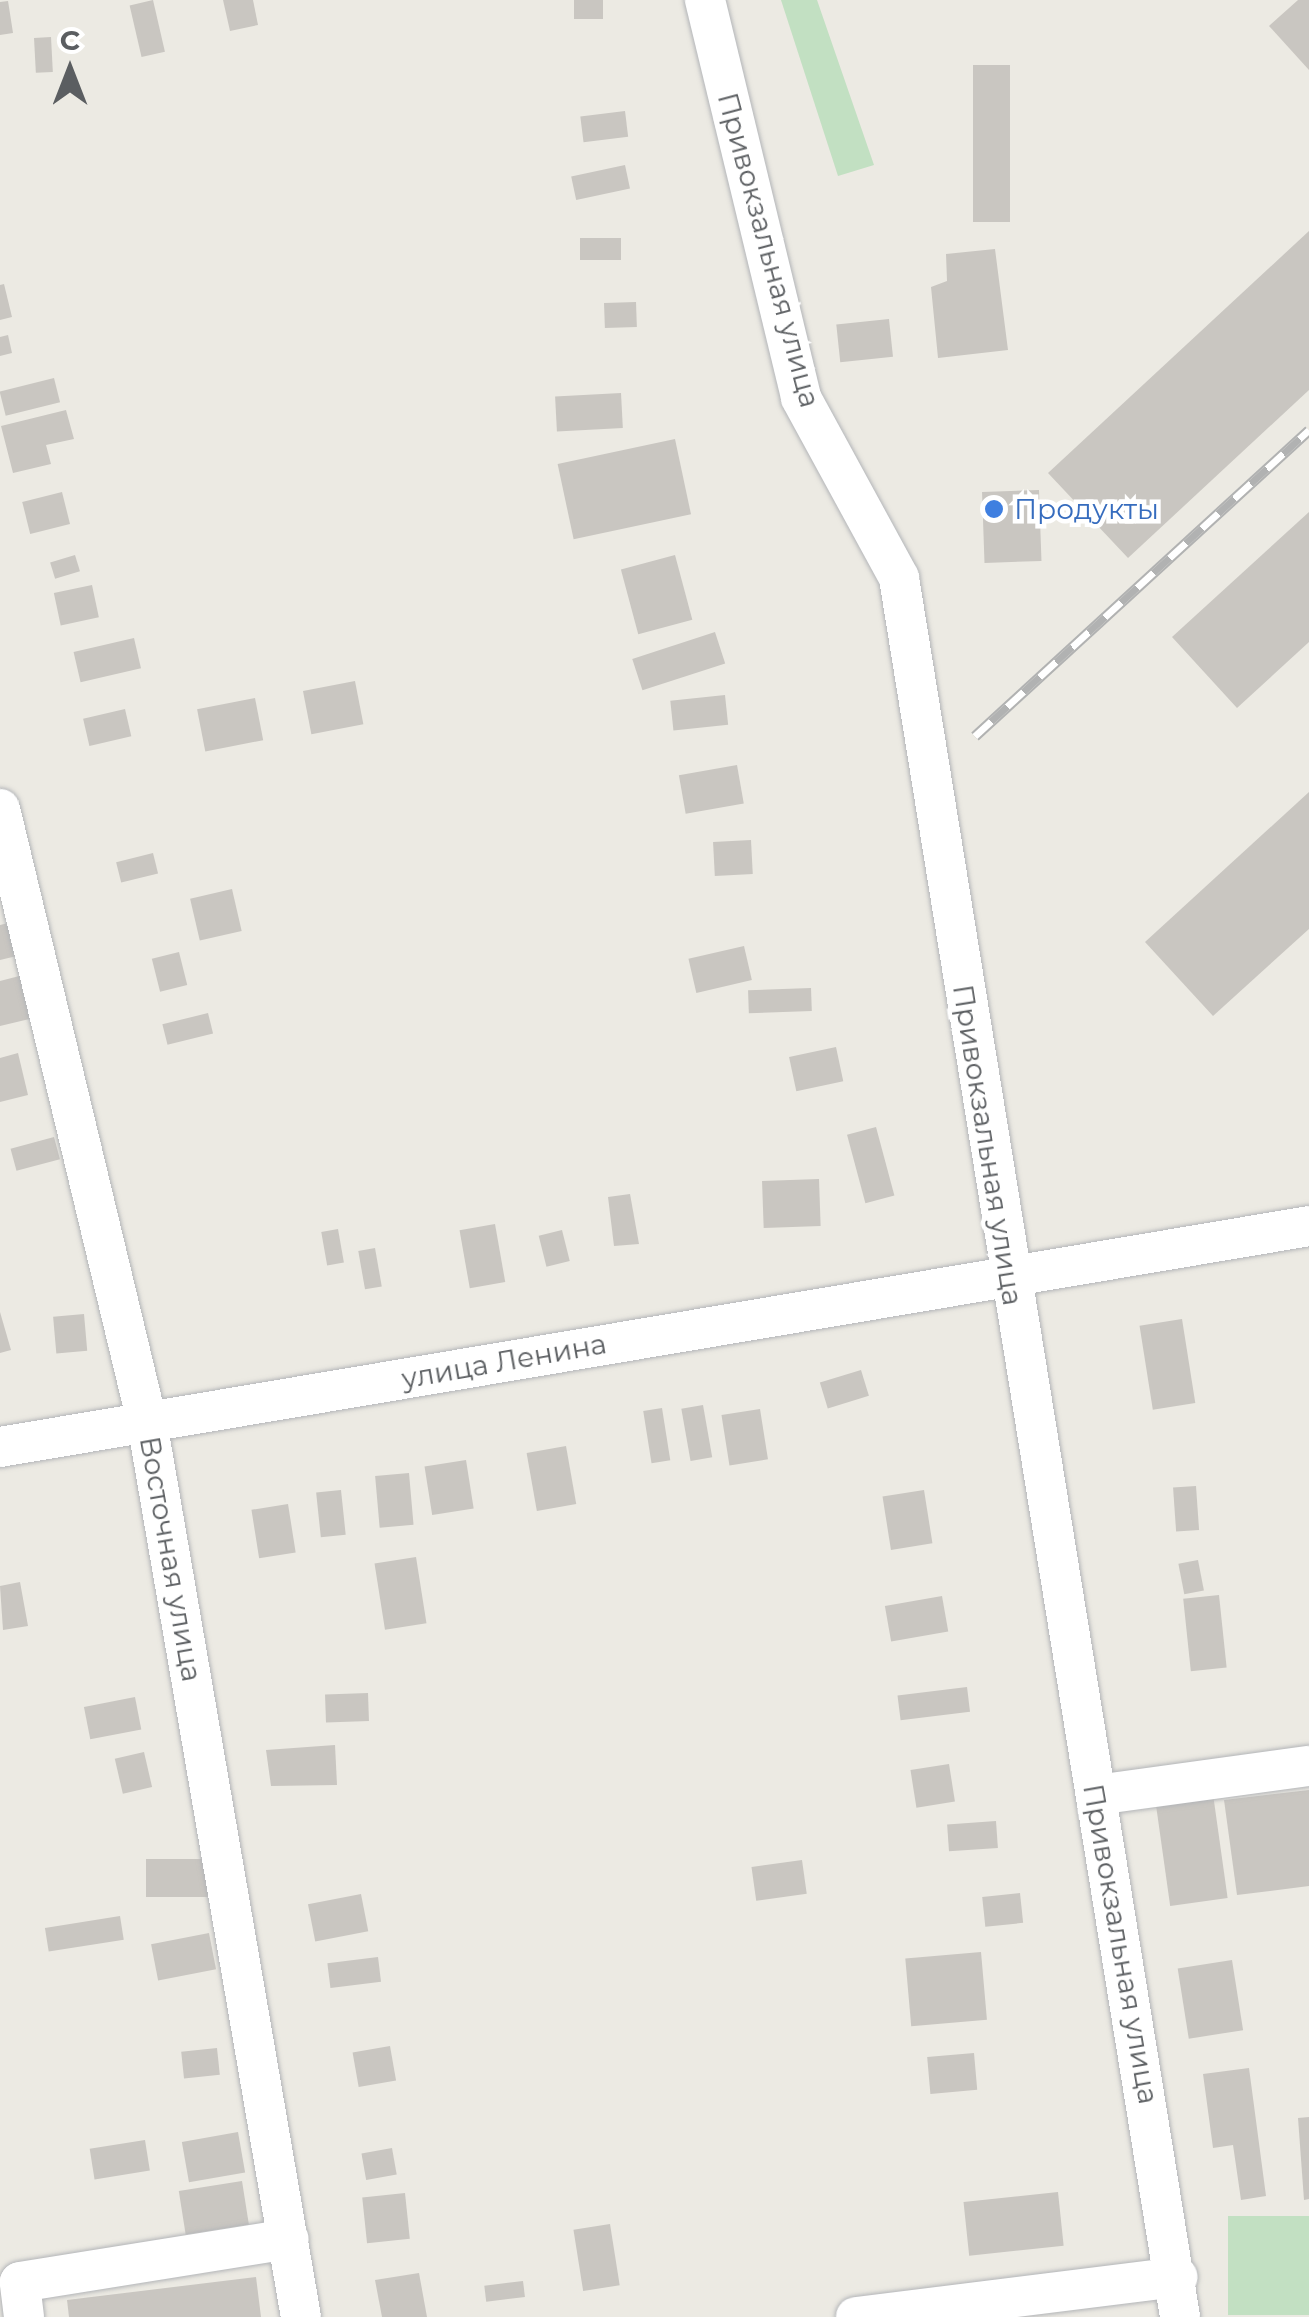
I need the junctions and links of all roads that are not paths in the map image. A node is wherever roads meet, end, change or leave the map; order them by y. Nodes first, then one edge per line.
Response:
1 (706, 0) edge
2 (0, 809) edge
3 (1309, 1226) edge
4 (1008, 1274) junction
5 (147, 1422) junction
6 (0, 1447) edge
7 (1309, 1766) edge
8 (1096, 1796) junction
9 (290, 2239) junction
10 (1178, 2277) junction
11 (24, 2317) edge
12 (300, 2317) edge
13 (856, 2317) edge
14 (1180, 2317) edge

1 - 4 street, Привокзальная улица
2 - 5 street, Восточная улица
3 - 4 street, улица Ленина
4 - 5 street, улица Ленина
4 - 8 street, Привокзальная улица
5 - 6 street, улица Ленина
5 - 9 street, Восточная улица
7 - 8 street
8 - 10 street, Привокзальная улица
9 - 11 street
9 - 12 street, Восточная улица
10 - 13 street
10 - 14 street, Привокзальная улица

